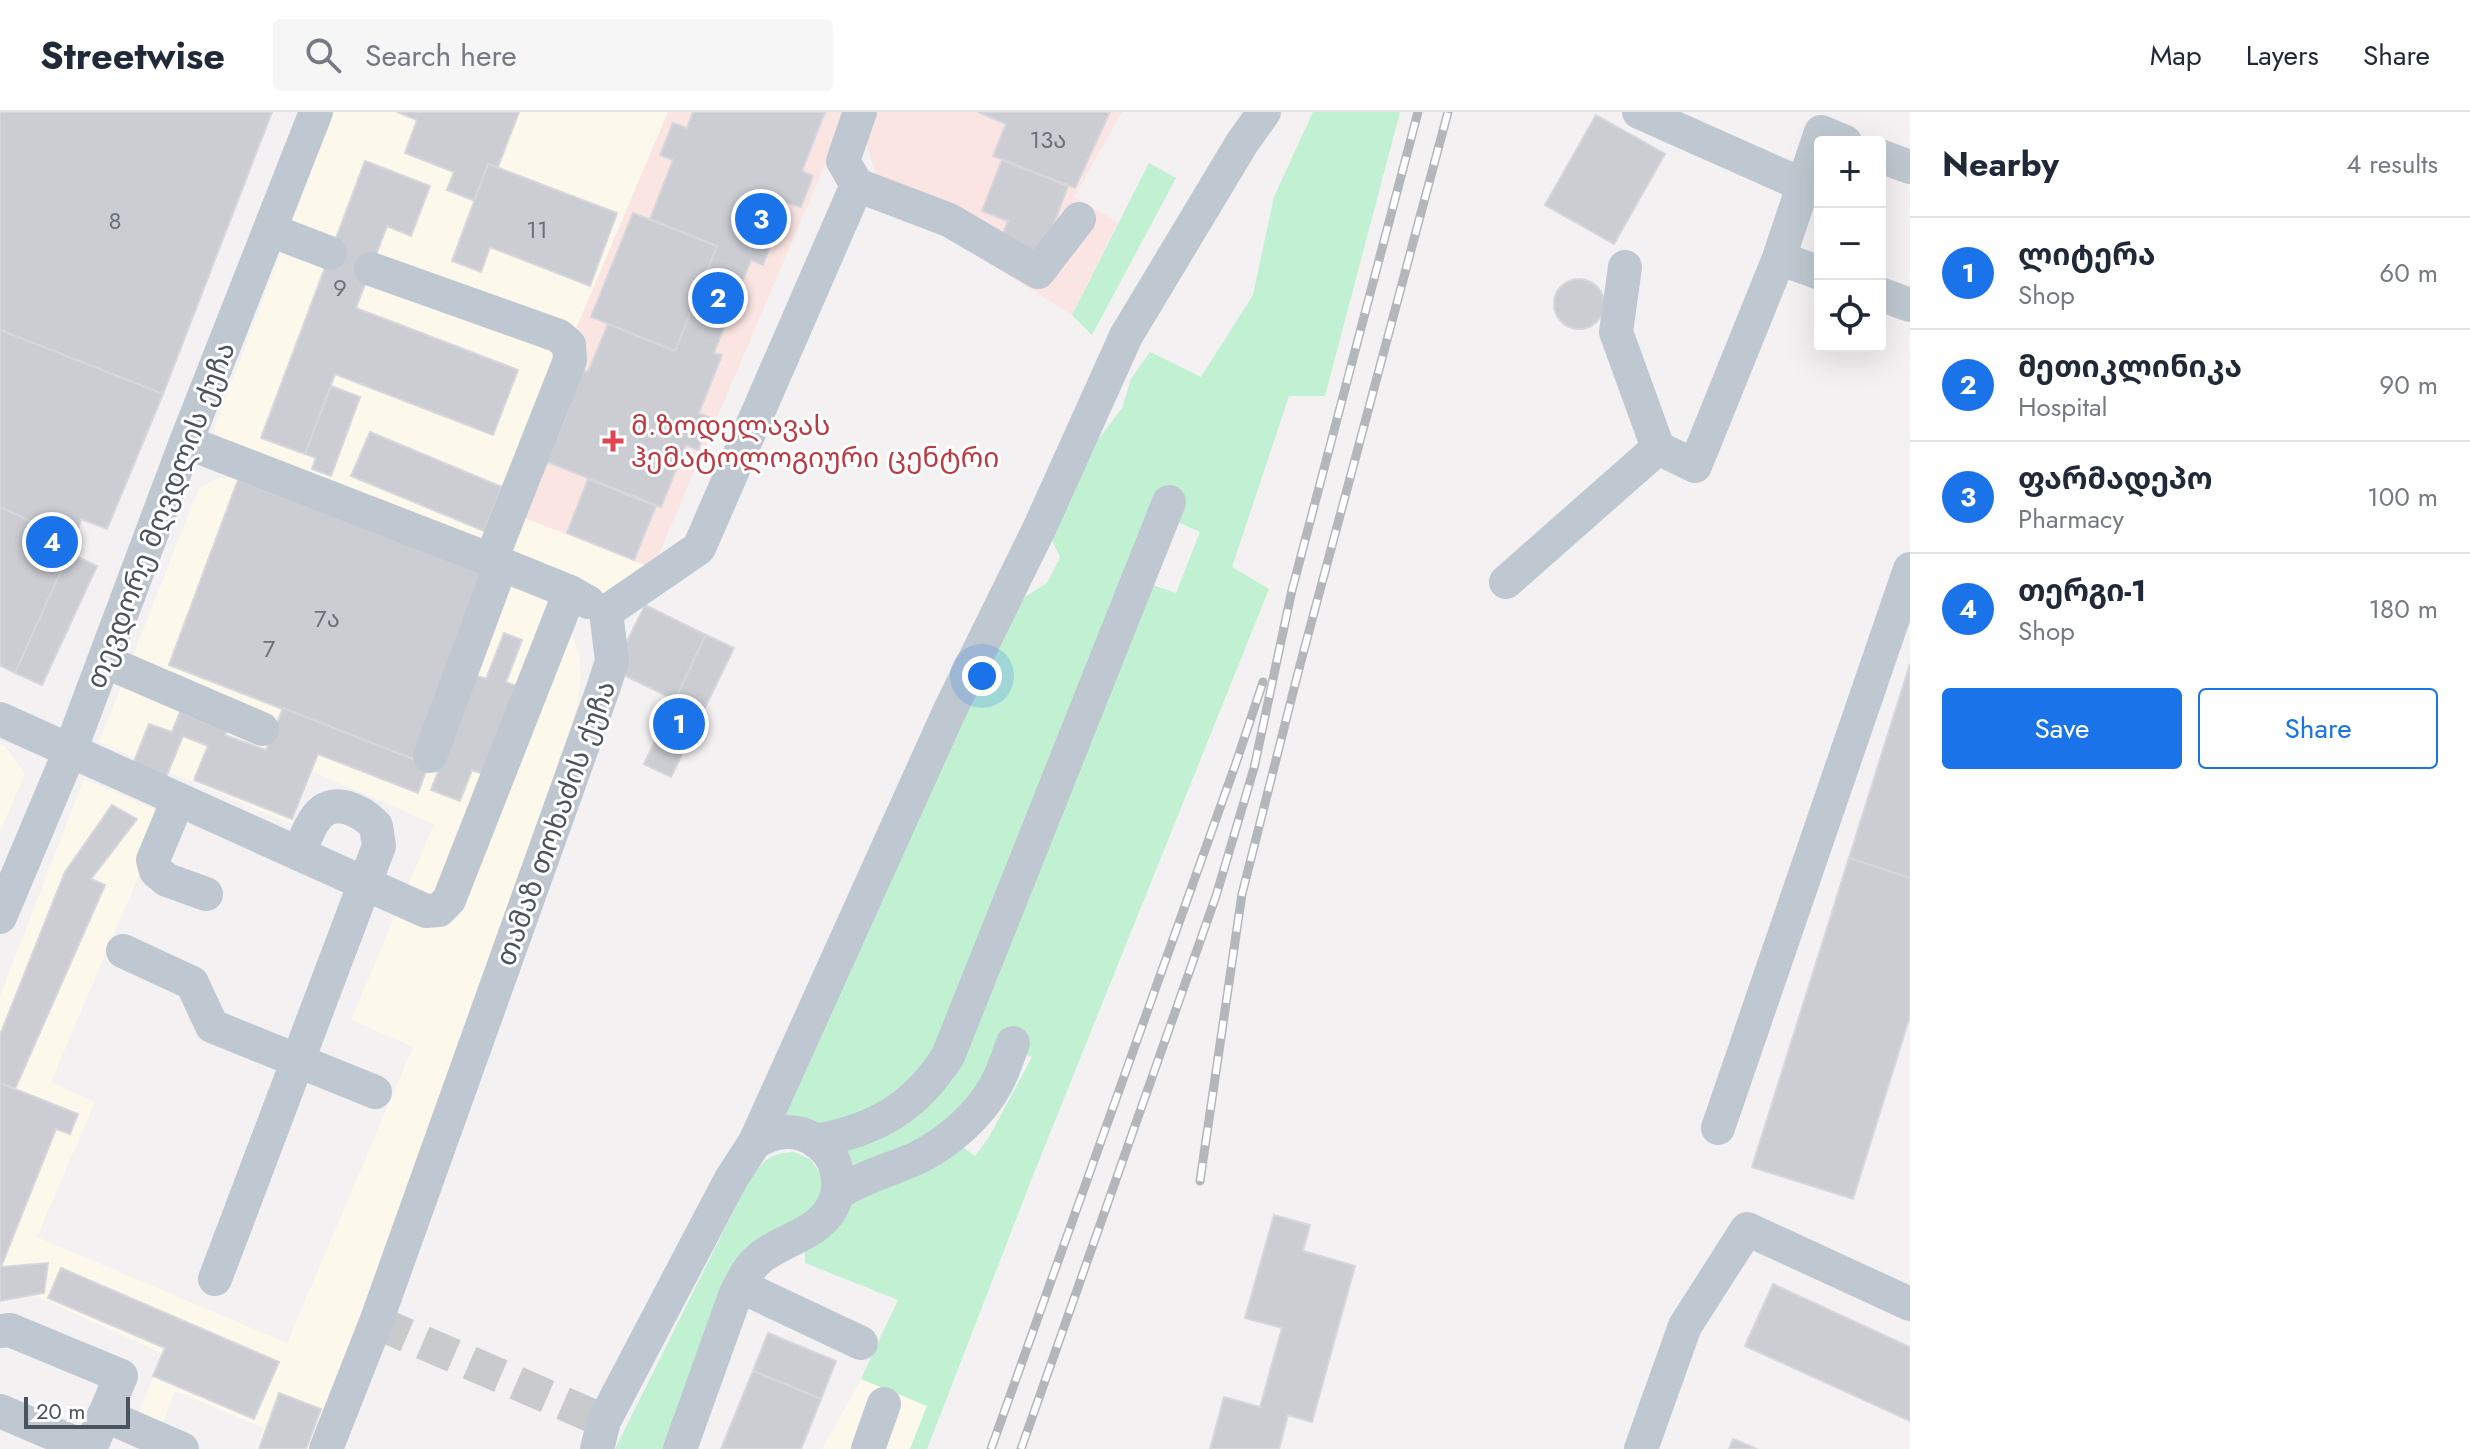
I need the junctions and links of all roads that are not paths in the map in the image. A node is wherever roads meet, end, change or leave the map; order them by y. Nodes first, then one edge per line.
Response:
1 (316, 112) edge
2 (860, 112) edge
3 (1264, 112) edge
4 (1639, 112) edge
5 (1814, 153) edge
6 (1886, 158) edge
7 (1910, 167) edge
8 (857, 185) junction
9 (1803, 185) junction
10 (1079, 219) dead end
11 (270, 230) junction
12 (330, 253) dead end
13 (1779, 258) junction
14 (1625, 267) dead end
15 (371, 269) dead end
16 (1814, 271) edge
17 (1886, 296) edge
18 (1910, 305) edge
19 (186, 442) junction
20 (1658, 448) junction
21 (1169, 502) dead end
22 (496, 563) junction
23 (1910, 569) edge
24 (1506, 582) dead end
25 (570, 592) junction
26 (606, 612) junction
27 (104, 661) junction
28 (0, 719) edge
29 (262, 729) dead end
30 (70, 751) junction
31 (430, 756) dead end
32 (178, 800) junction
33 (299, 854) junction
34 (365, 883) junction
35 (206, 894) dead end
36 (0, 917) edge
37 (123, 951) dead end
38 (1013, 1043) dead end
39 (298, 1062) junction
40 (375, 1092) dead end
41 (1718, 1128) dead end
42 (816, 1141) junction
43 (755, 1142) junction
44 (838, 1193) junction
45 (215, 1279) dead end
46 (740, 1286) junction
47 (1910, 1304) edge
48 (0, 1331) edge
49 (861, 1343) dead end
50 (884, 1404) dead end
51 (0, 1411) edge
52 (104, 1415) junction
53 (89, 1449) edge
54 (182, 1449) edge
55 (326, 1449) edge
56 (597, 1449) edge
57 (680, 1449) edge
58 (868, 1449) edge
59 (1641, 1449) edge

1 - 11 street, თევდორე მღვდლის ქუჩა
2 - 8 street
3 - 43 street
4 - 9 street
5 - 9 street
6 - 7 street
8 - 10 street
8 - 26 street
9 - 13 street
11 - 12 street
11 - 19 street, თევდორე მღვდლის ქუჩა
13 - 16 street
13 - 20 street
14 - 20 street
15 - 22 street
17 - 18 street
19 - 22 street
19 - 27 street, თევდორე მღვდლის ქუჩა
20 - 24 street
21 - 42 street
22 - 25 street
22 - 31 street
23 - 41 street
25 - 26 street
25 - 34 street
26 - 55 street, თამაზ თოხაძის ქუჩა
27 - 29 street
27 - 30 street, თევდორე მღვდლის ქუჩა
28 - 30 street
30 - 32 street
30 - 36 street, თევდორე მღვდლის ქუჩა
32 - 33 street
32 - 35 street
33 - 34 street
33 - 34 street
34 - 39 street
37 - 39 street
38 - 44 street
39 - 40 street
39 - 45 street
42 - 43 street
42 - 44 street
43 - 56 street
44 - 46 street
46 - 49 street
46 - 57 street
47 - 59 street
48 - 52 street
50 - 58 street
51 - 53 street
52 - 53 street
52 - 54 street

